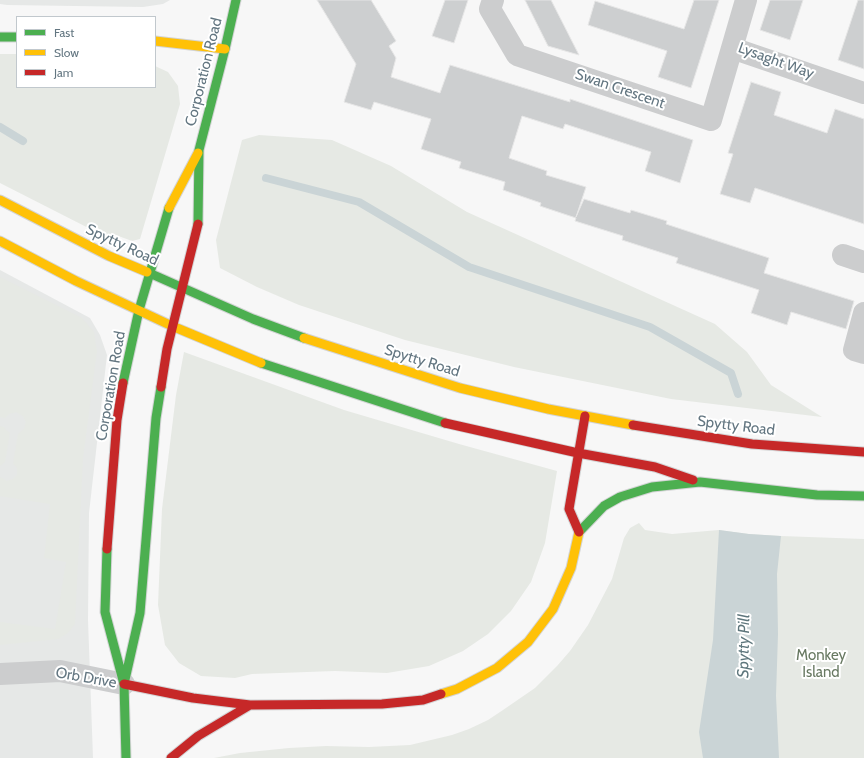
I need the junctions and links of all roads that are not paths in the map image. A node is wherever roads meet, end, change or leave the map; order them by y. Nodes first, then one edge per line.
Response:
1 (236, 0) edge
2 (493, 0) edge
3 (746, 0) edge
4 (0, 37) edge
5 (16, 37) edge
6 (156, 41) edge
7 (225, 48) junction
8 (732, 48) junction
9 (864, 93) edge
10 (199, 150) junction
11 (0, 200) edge
12 (0, 241) edge
13 (843, 255) dead end
14 (864, 262) edge
15 (149, 274) junction
16 (182, 288) junction
17 (139, 310) junction
18 (864, 313) edge
19 (172, 326) junction
20 (864, 353) edge
21 (586, 416) junction
22 (864, 452) edge
23 (578, 453) junction
24 (700, 482) junction
25 (864, 496) edge
26 (579, 532) junction
27 (0, 674) edge
28 (124, 684) junction
29 (250, 705) junction
30 (126, 758) edge
31 (171, 758) edge

1 - 7 main road, Corporation Road
2 - 8 street, Swan Crescent
3 - 8 street, Lysaght Way
4 - 5 main road
6 - 7 main road
7 - 10 main road, Corporation Road
8 - 9 street, Lysaght Way
10 - 15 main road, Corporation Road
10 - 16 main road, Corporation Road
11 - 15 main road, Spytty Road
12 - 17 main road
13 - 14 street
15 - 16 main road, Spytty Road
15 - 17 main road, Corporation Road
16 - 19 main road, Corporation Road
16 - 21 main road, Spytty Road
17 - 19 main road
17 - 28 main road, Corporation Road
18 - 20 street
19 - 23 main road
19 - 28 main road, Corporation Road
21 - 22 main road, Spytty Road
21 - 23 main road
23 - 24 main road
23 - 26 main road
24 - 25 main road
24 - 26 main road
26 - 29 main road
27 - 28 street, Orb Drive
28 - 29 main road
28 - 30 main road, Corporation Road
29 - 31 main road

